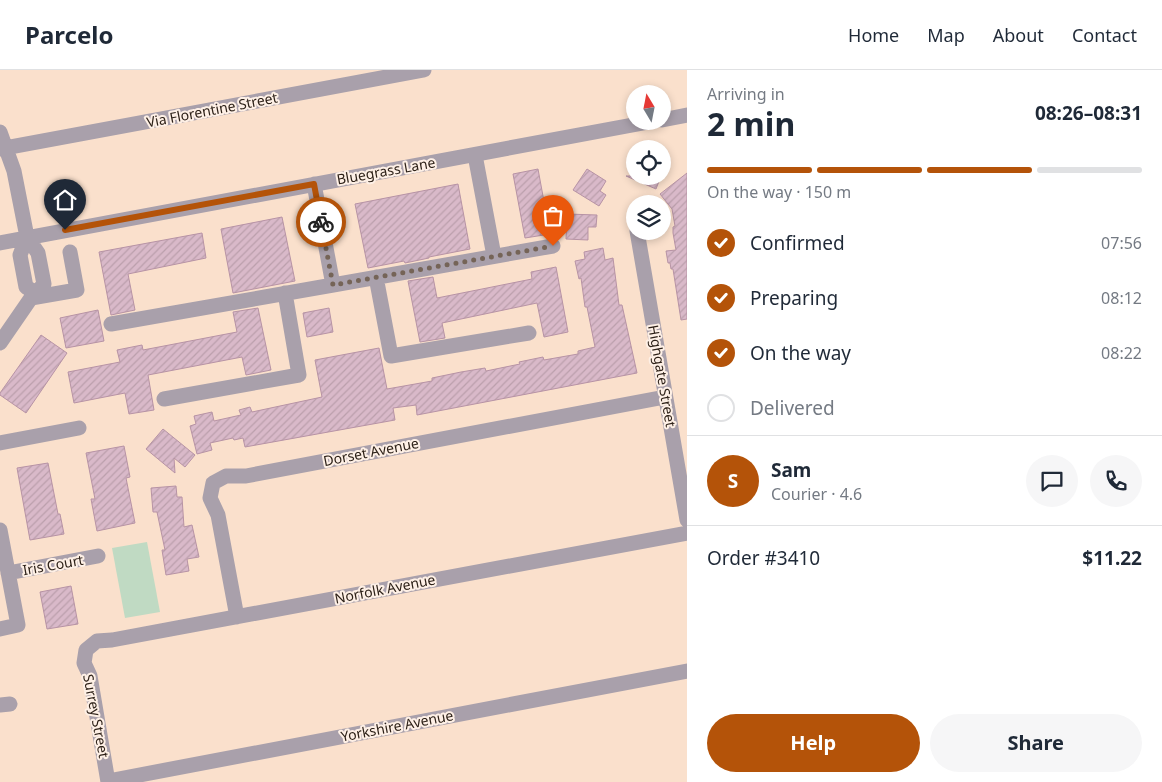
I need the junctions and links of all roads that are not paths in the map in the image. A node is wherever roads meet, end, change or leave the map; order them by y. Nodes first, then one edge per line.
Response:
1 (424, 70) edge
2 (687, 115) edge
3 (671, 118) edge
4 (626, 126) edge
5 (0, 132) edge
6 (2, 149) edge
7 (475, 154) junction
8 (314, 184) junction
9 (27, 238) junction
10 (639, 240) edge
11 (0, 242) edge
12 (553, 246) dead end
13 (70, 252) dead end
14 (494, 256) junction
15 (376, 277) junction
16 (333, 285) junction
17 (285, 293) junction
18 (34, 296) junction
19 (111, 324) dead end
20 (529, 333) dead end
21 (2, 337) edge
22 (665, 397) junction
23 (164, 399) dead end
24 (79, 428) dead end
25 (0, 443) edge
26 (687, 520) edge
27 (687, 533) edge
28 (1, 540) edge
29 (98, 556) dead end
30 (8, 573) junction
31 (237, 617) junction
32 (0, 629) edge
33 (86, 650) joint
34 (687, 671) edge
35 (108, 781) edge

1 - 6 street, Via Florentine Street
2 - 3 street
4 - 7 street, Bluegrass Lane
5 - 6 street
6 - 9 street
7 - 8 street, Bluegrass Lane
7 - 14 street
8 - 9 street, Bluegrass Lane
8 - 16 street
9 - 11 street, Bluegrass Lane
9 - 18 street
10 - 22 street, Highgate Street
12 - 14 street
13 - 18 street
14 - 15 street
15 - 16 street
15 - 20 street
16 - 17 street
17 - 19 street
17 - 23 street
18 - 21 street
22 - 26 street, Highgate Street
22 - 31 street, Dorset Avenue
24 - 25 street
27 - 31 street, Norfolk Avenue
28 - 30 street
29 - 30 street, Iris Court
30 - 32 street
31 - 33 street, Norfolk Avenue
33 - 35 street, Surrey Street
34 - 35 street, Yorkshire Avenue

